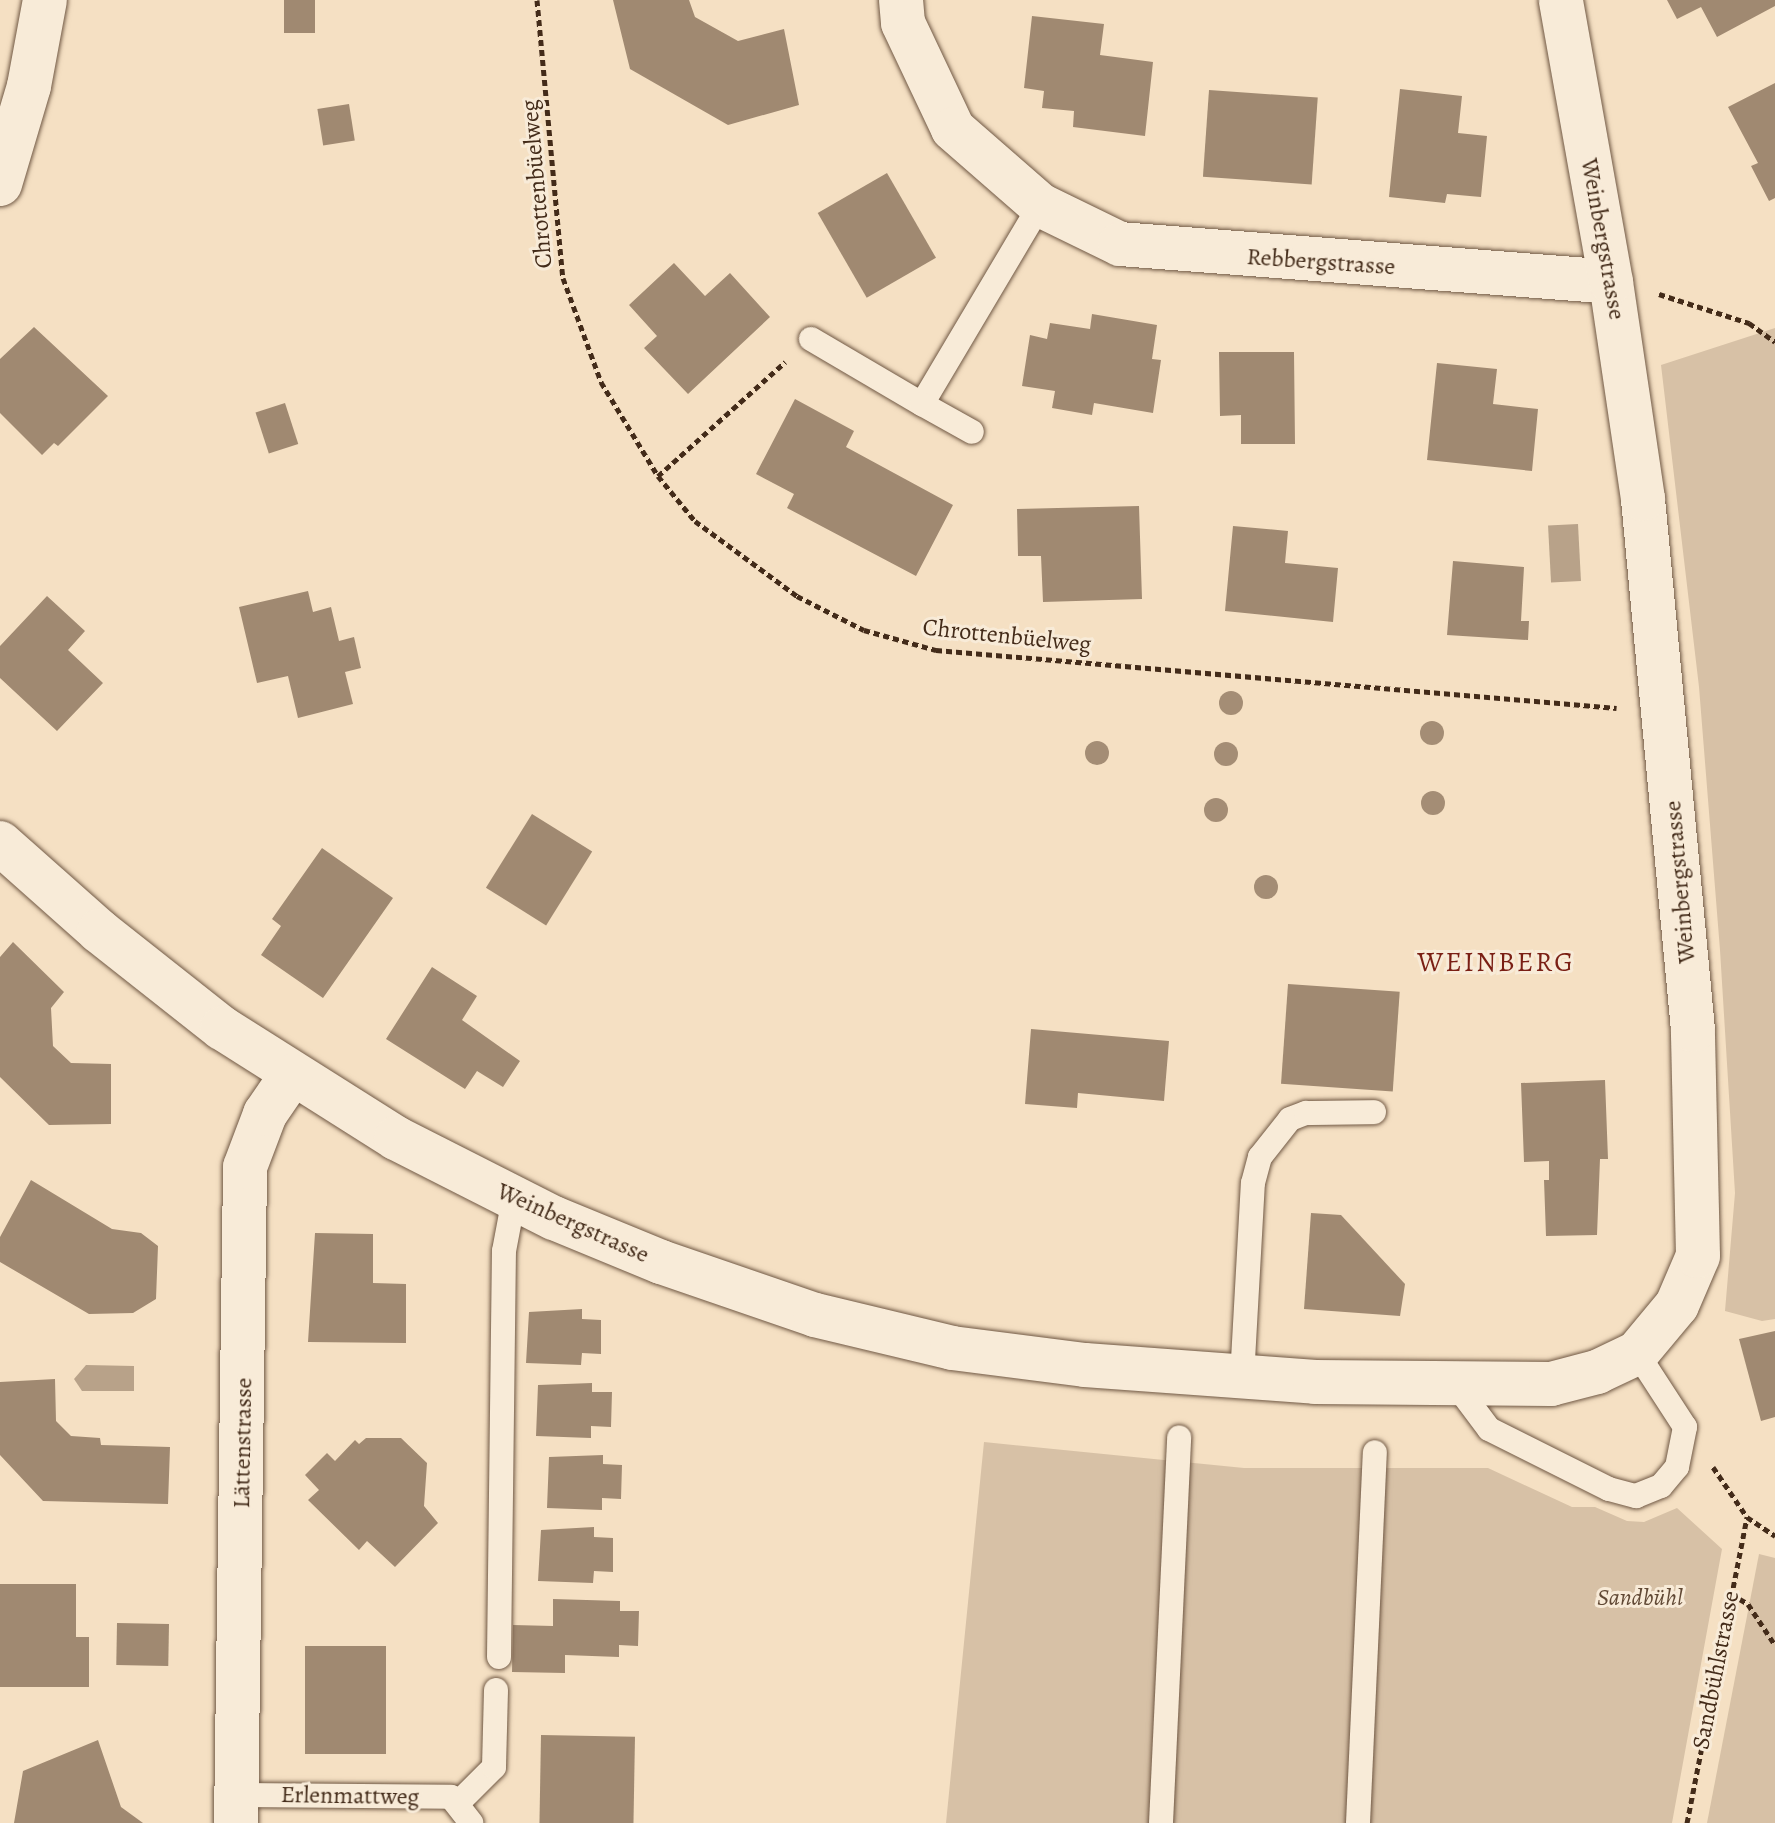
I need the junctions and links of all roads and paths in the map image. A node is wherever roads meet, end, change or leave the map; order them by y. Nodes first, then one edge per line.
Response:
1 (45, 0) edge
2 (537, 0) edge
3 (901, 0) edge
4 (1561, 0) edge
5 (0, 184) edge
6 (1040, 205) junction
7 (1611, 282) junction
8 (811, 339) joint
9 (1775, 342) edge
10 (922, 404) junction
11 (972, 432) dead end
12 (658, 476) junction
13 (1665, 706) junction
14 (0, 843) edge
15 (291, 1076) junction
16 (1374, 1112) dead end
17 (514, 1198) junction
18 (1637, 1353) junction
19 (1242, 1378) junction
20 (1456, 1385) junction
21 (1179, 1437) dead end
22 (1375, 1452) dead end
23 (1775, 1536) edge
24 (1731, 1594) junction
25 (1775, 1645) edge
26 (499, 1657) dead end
27 (496, 1690) dead end
28 (238, 1809) edge
29 (464, 1813) edge
30 (1161, 1823) edge
31 (1358, 1823) edge
32 (1687, 1823) edge

1 - 5 street
2 - 12 path, Chrottenbüelweg
3 - 6 street, Rebbergstrasse
4 - 7 street, Weinbergstrasse
6 - 7 street, Rebbergstrasse
6 - 10 lane
7 - 9 path
7 - 13 street, Weinbergstrasse
8 - 10 lane
8 - 12 path
10 - 11 lane
12 - 13 path, Chrottenbüelweg
13 - 18 street, Weinbergstrasse
14 - 15 street, Weinbergstrasse
15 - 17 street, Weinbergstrasse
15 - 28 street, Lättenstrasse
16 - 19 lane
17 - 19 street, Weinbergstrasse
17 - 26 lane
18 - 20 street, Weinbergstrasse
18 - 20 lane
19 - 20 street, Weinbergstrasse
21 - 30 lane
22 - 31 lane
23 - 24 path, Sandbühlstrasse
24 - 25 path
24 - 32 path, Sandbühlstrasse
27 - 29 lane, Erlenmattweg
28 - 29 lane, Erlenmattweg

